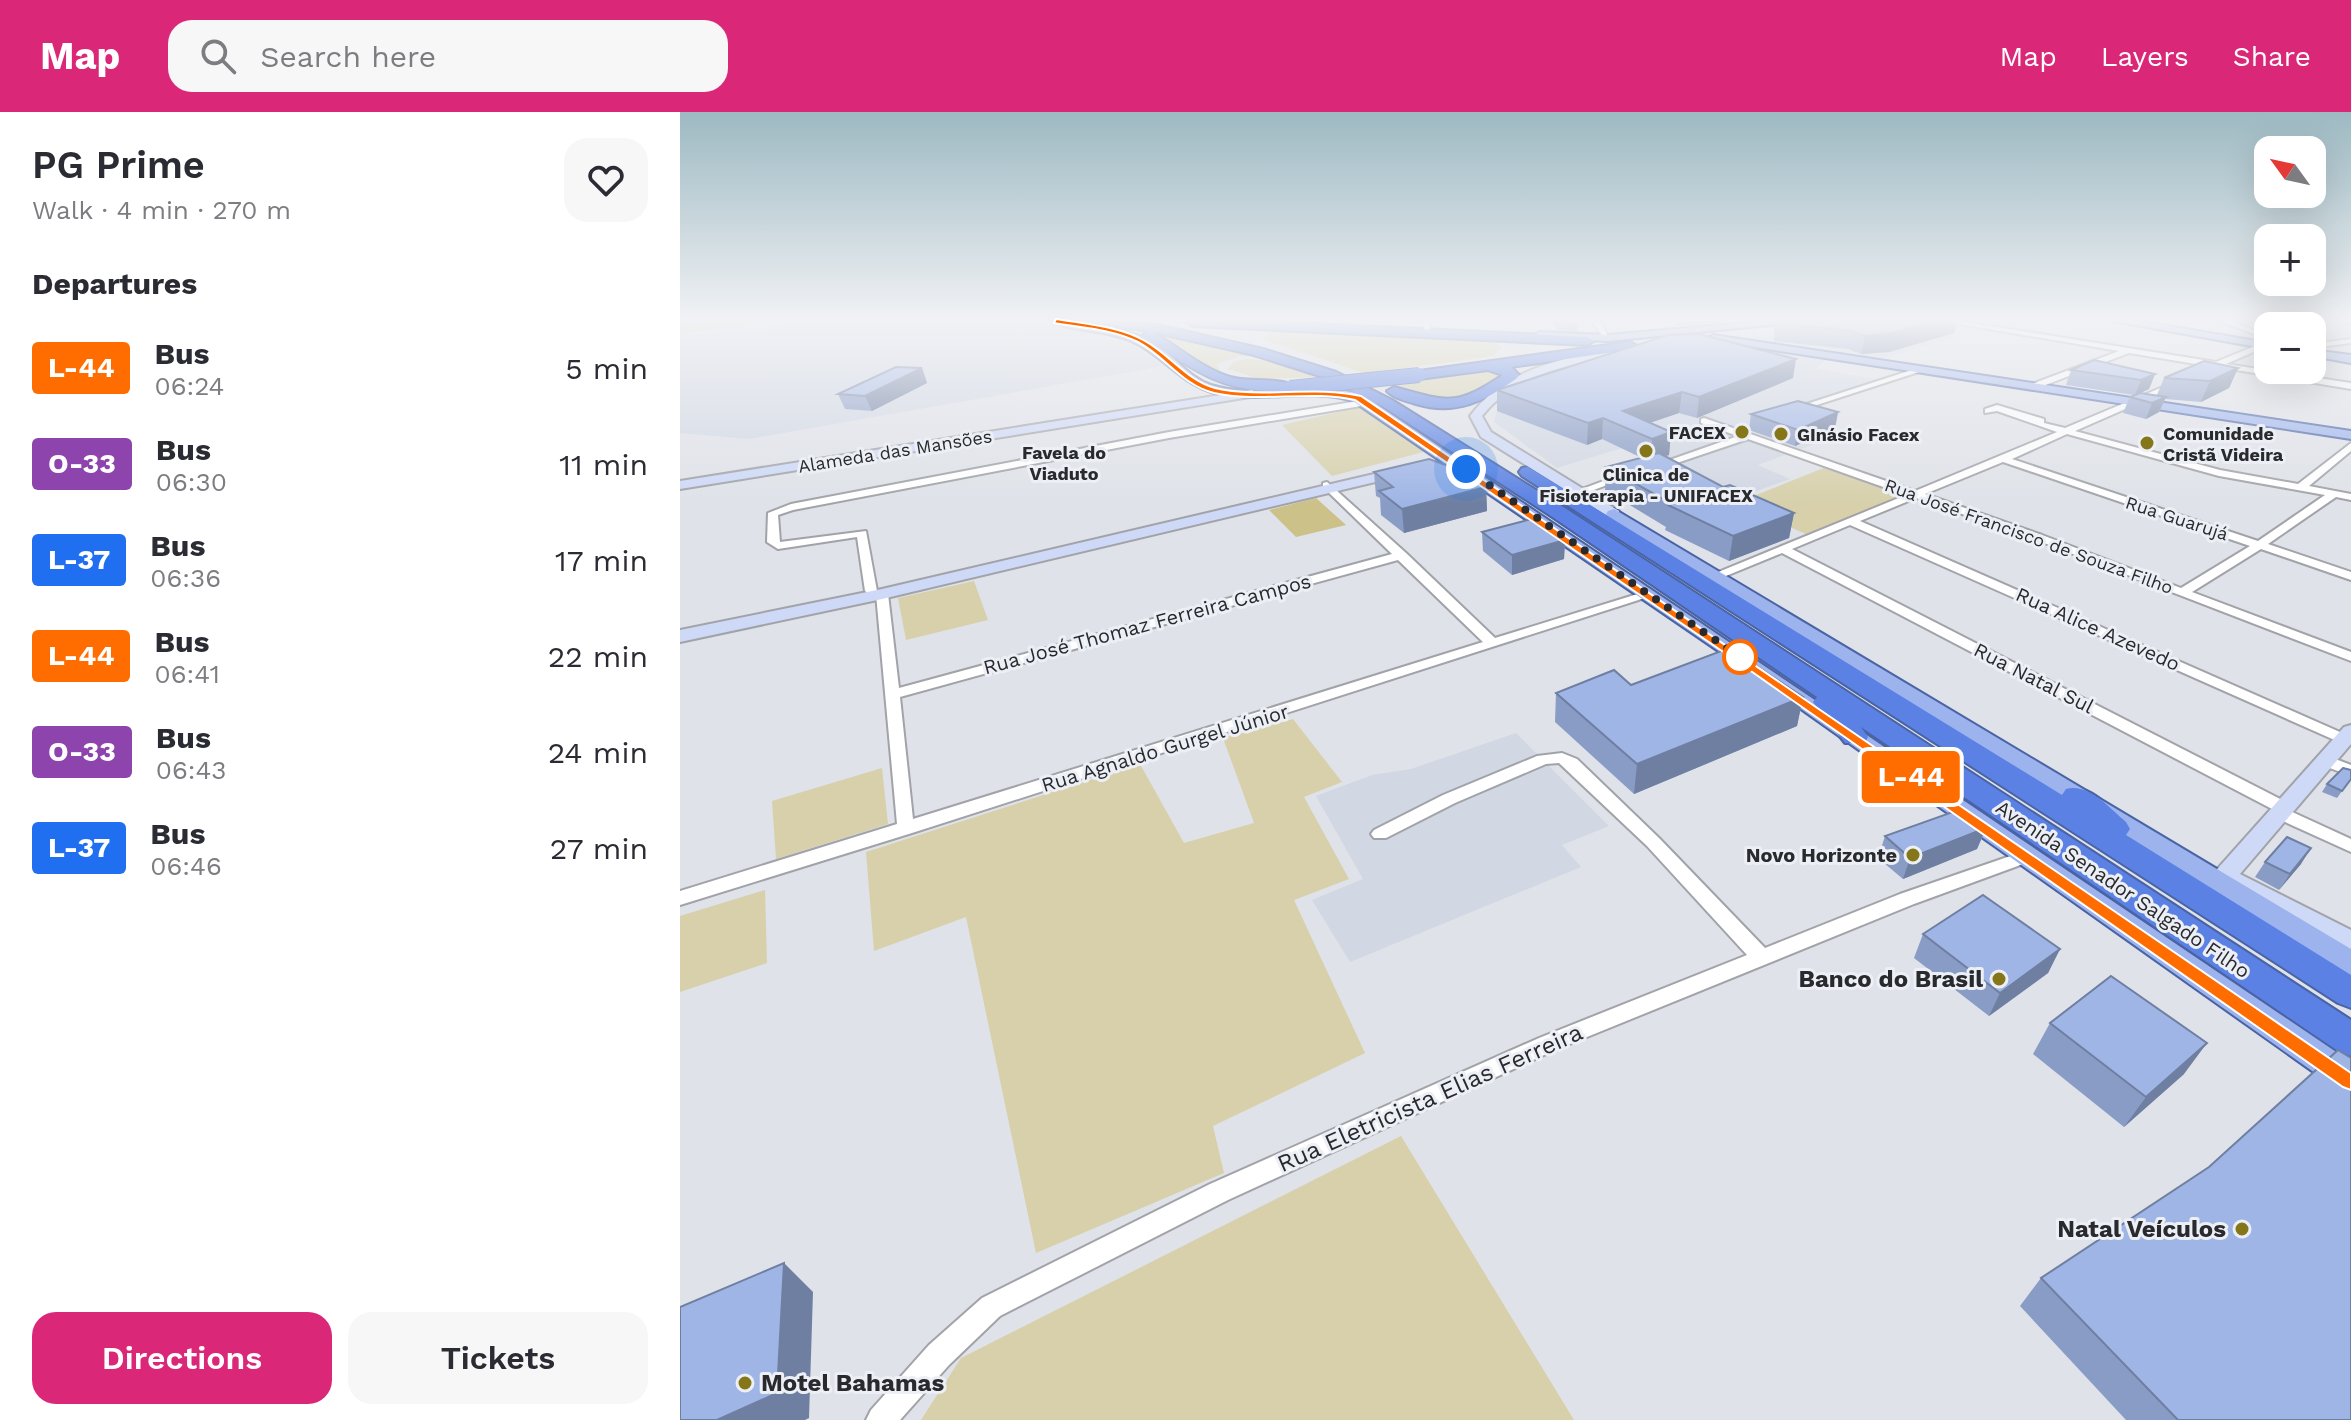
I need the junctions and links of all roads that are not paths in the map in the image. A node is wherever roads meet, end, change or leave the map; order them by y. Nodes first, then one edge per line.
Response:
1 (1192, 382) edge
2 (1229, 382) edge
3 (1270, 382) edge
4 (1321, 382) edge
5 (1346, 382) edge
6 (1355, 382) edge
7 (1501, 382) edge
8 (1509, 382) edge
9 (1516, 382) edge
10 (1882, 382) edge
11 (2009, 382) edge
12 (2046, 382) edge
13 (2178, 382) edge
14 (2325, 382) edge
15 (1290, 385) junction
16 (2035, 386) junction
17 (2351, 386) edge
18 (1211, 396) junction
19 (1376, 396) junction
20 (2135, 402) junction
21 (1479, 411) junction
22 (1783, 413) edge
23 (1392, 420) joint
24 (1704, 421) dead end
25 (2039, 424) dead end
26 (2069, 431) junction
27 (1743, 432) junction
28 (2351, 435) edge
29 (2351, 446) edge
30 (1450, 458) junction
31 (2003, 459) junction
32 (680, 485) edge
33 (1329, 487) junction
34 (2300, 488) junction
35 (1574, 494) junction
36 (1915, 494) junction
37 (2334, 494) junction
38 (2351, 497) edge
39 (1614, 514) joint
40 (1851, 521) junction
41 (2258, 546) junction
42 (1783, 549) junction
43 (1402, 555) junction
44 (1717, 575) junction
45 (2351, 576) edge
46 (877, 592) junction
47 (2183, 592) junction
48 (1648, 595) junction
49 (680, 633) edge
50 (1493, 644) junction
51 (2351, 657) edge
52 (1802, 675) junction
53 (893, 694) junction
54 (2348, 735) edge
55 (1855, 737) junction
56 (2325, 760) junction
57 (2351, 771) edge
58 (2076, 796) junction
59 (2282, 810) junction
60 (906, 829) junction
61 (1380, 834) dead end
62 (2351, 846) edge
63 (2028, 856) junction
64 (2185, 889) junction
65 (680, 898) edge
66 (2351, 942) edge
67 (1762, 958) junction
68 (2351, 964) edge
69 (2351, 993) edge
70 (2344, 1064) edge
71 (881, 1420) edge

1 - 18 main road, Avenida Senador Salgado Filho
2 - 15 highway
3 - 15 highway
4 - 15 highway, bridge
5 - 19 highway, Avenida Senador Salgado Filho
6 - 19 highway, Avenida Senador Salgado Filho
7 - 19 highway
8 - 21 highway
9 - 21 main road
10 - 22 street
11 - 16 main road
12 - 16 street
13 - 20 street
14 - 17 street
16 - 20 main road
18 - 19 main road, Avenida Senador Salgado Filho
18 - 32 main road, Alameda das Mansões
19 - 23 highway
19 - 35 highway, Avenida Senador Salgado Filho
19 - 46 street
19 - 52 highway, Avenida Senador Salgado Filho
20 - 26 street
20 - 28 main road
21 - 35 main road, Avenida Senador Salgado Filho
23 - 30 main road, Avenida Senador Salgado Filho
24 - 27 street, Rua José Francisco de Souza Filho
25 - 26 street
26 - 31 street
26 - 34 street
27 - 35 street
27 - 36 street, Rua José Francisco de Souza Filho
29 - 34 street
30 - 33 main road
30 - 48 main road, Avenida Senador Salgado Filho
31 - 36 street
31 - 41 street, Rua Guarujá
33 - 43 street
33 - 46 main road
34 - 37 street
35 - 39 highway
35 - 64 highway, Avenida Senador Salgado Filho
36 - 40 street
36 - 47 street, Rua José Francisco de Souza Filho
37 - 38 street
37 - 41 street
39 - 44 main road
40 - 42 street
40 - 54 street, Rua Alice Azevedo
41 - 45 street, Rua Guarujá
41 - 47 street
42 - 44 street
42 - 59 street, Rua Natal Sul
43 - 50 street
43 - 53 street, Rua José Thomaz Ferreira Campos
44 - 58 main road
46 - 49 main road
46 - 53 street
47 - 51 street, Rua José Francisco de Souza Filho
48 - 50 street, Rua Agnaldo Gurgel Júnior
48 - 55 main road, Avenida Senador Salgado Filho
50 - 60 street, Rua Agnaldo Gurgel Júnior
52 - 55 highway
52 - 70 highway, Avenida Senador Salgado Filho
53 - 60 street
54 - 56 main road
55 - 63 main road, Avenida Senador Salgado Filho
56 - 57 street
56 - 59 main road
58 - 64 highway
58 - 68 main road
59 - 62 street, Rua Natal Sul
59 - 66 main road
60 - 65 street, Rua Agnaldo Gurgel Júnior
61 - 67 street
63 - 67 street, Rua Eletricista Elias Ferreira
63 - 70 main road, Avenida Senador Salgado Filho
64 - 69 highway, Avenida Senador Salgado Filho
67 - 71 street, Rua Eletricista Elias Ferreira

